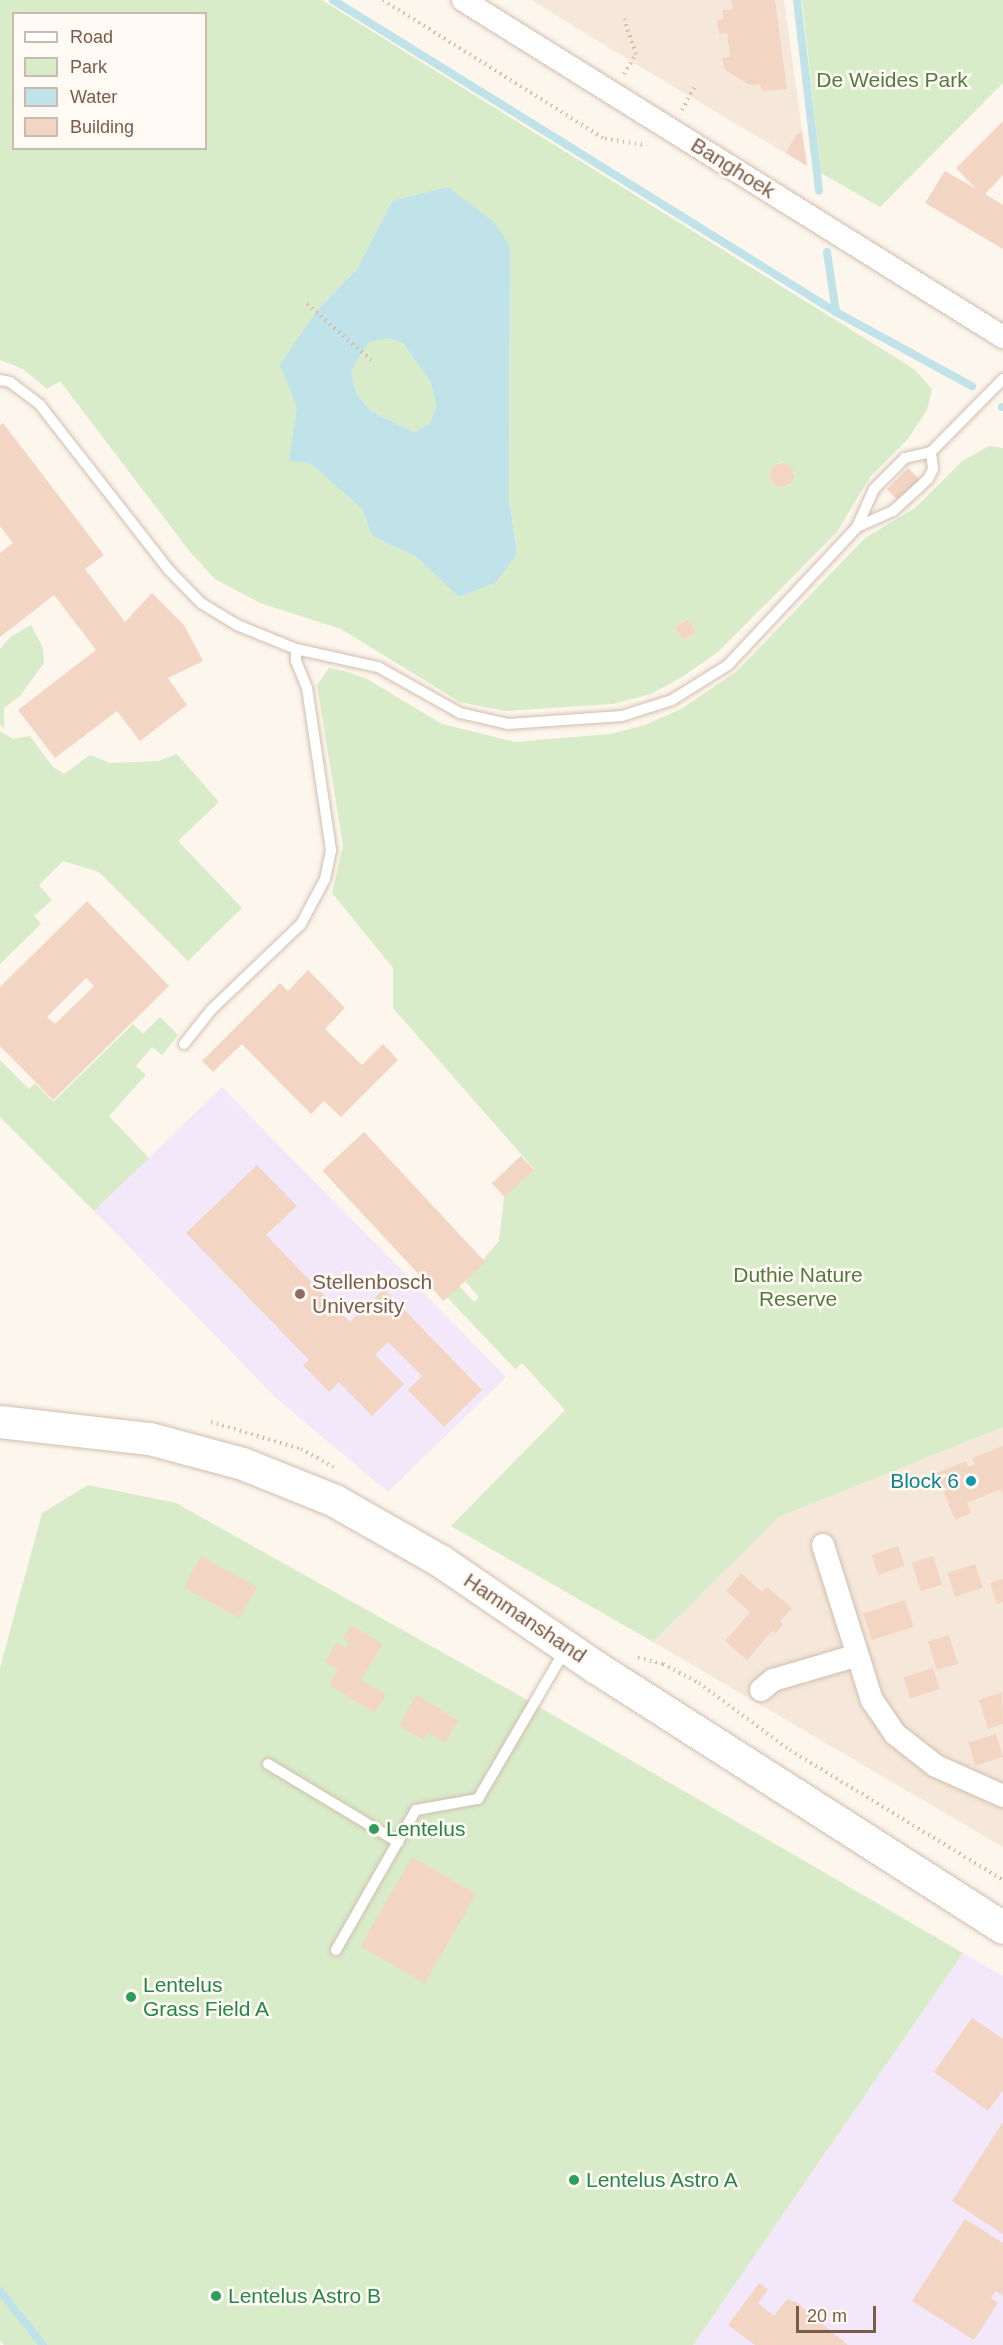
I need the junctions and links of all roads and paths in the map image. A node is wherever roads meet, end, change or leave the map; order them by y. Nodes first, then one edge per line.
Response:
1 (383, 0) edge
2 (463, 0) edge
3 (624, 20) dead end
4 (623, 75) dead end
5 (695, 87) dead end
6 (687, 102) dead end
7 (658, 152) dead end
8 (308, 304) dead end
9 (1003, 337) edge
10 (371, 360) dead end
11 (1003, 378) edge
12 (0, 380) edge
13 (931, 452) junction
14 (857, 527) junction
15 (296, 649) junction
16 (184, 1044) dead end
17 (0, 1422) edge
18 (211, 1422) dead end
19 (337, 1469) dead end
20 (823, 1545) dead end
21 (567, 1647) junction
22 (855, 1656) junction
23 (633, 1657) dead end
24 (761, 1690) dead end
25 (268, 1764) dead end
26 (1003, 1796) edge
27 (398, 1842) junction
28 (1003, 1880) edge
29 (1003, 1928) edge
30 (336, 1950) dead end

1 - 7 path
2 - 9 street, Banghoek
3 - 4 path
5 - 6 path
8 - 10 path
11 - 13 lane
12 - 15 lane
13 - 14 lane
13 - 14 lane
14 - 15 lane
15 - 16 lane
17 - 21 street, Hammanshand
18 - 19 path
20 - 22 street
21 - 27 lane
21 - 29 street, Hammanshand
22 - 24 street
22 - 26 street
23 - 28 path
25 - 27 lane
27 - 30 lane

